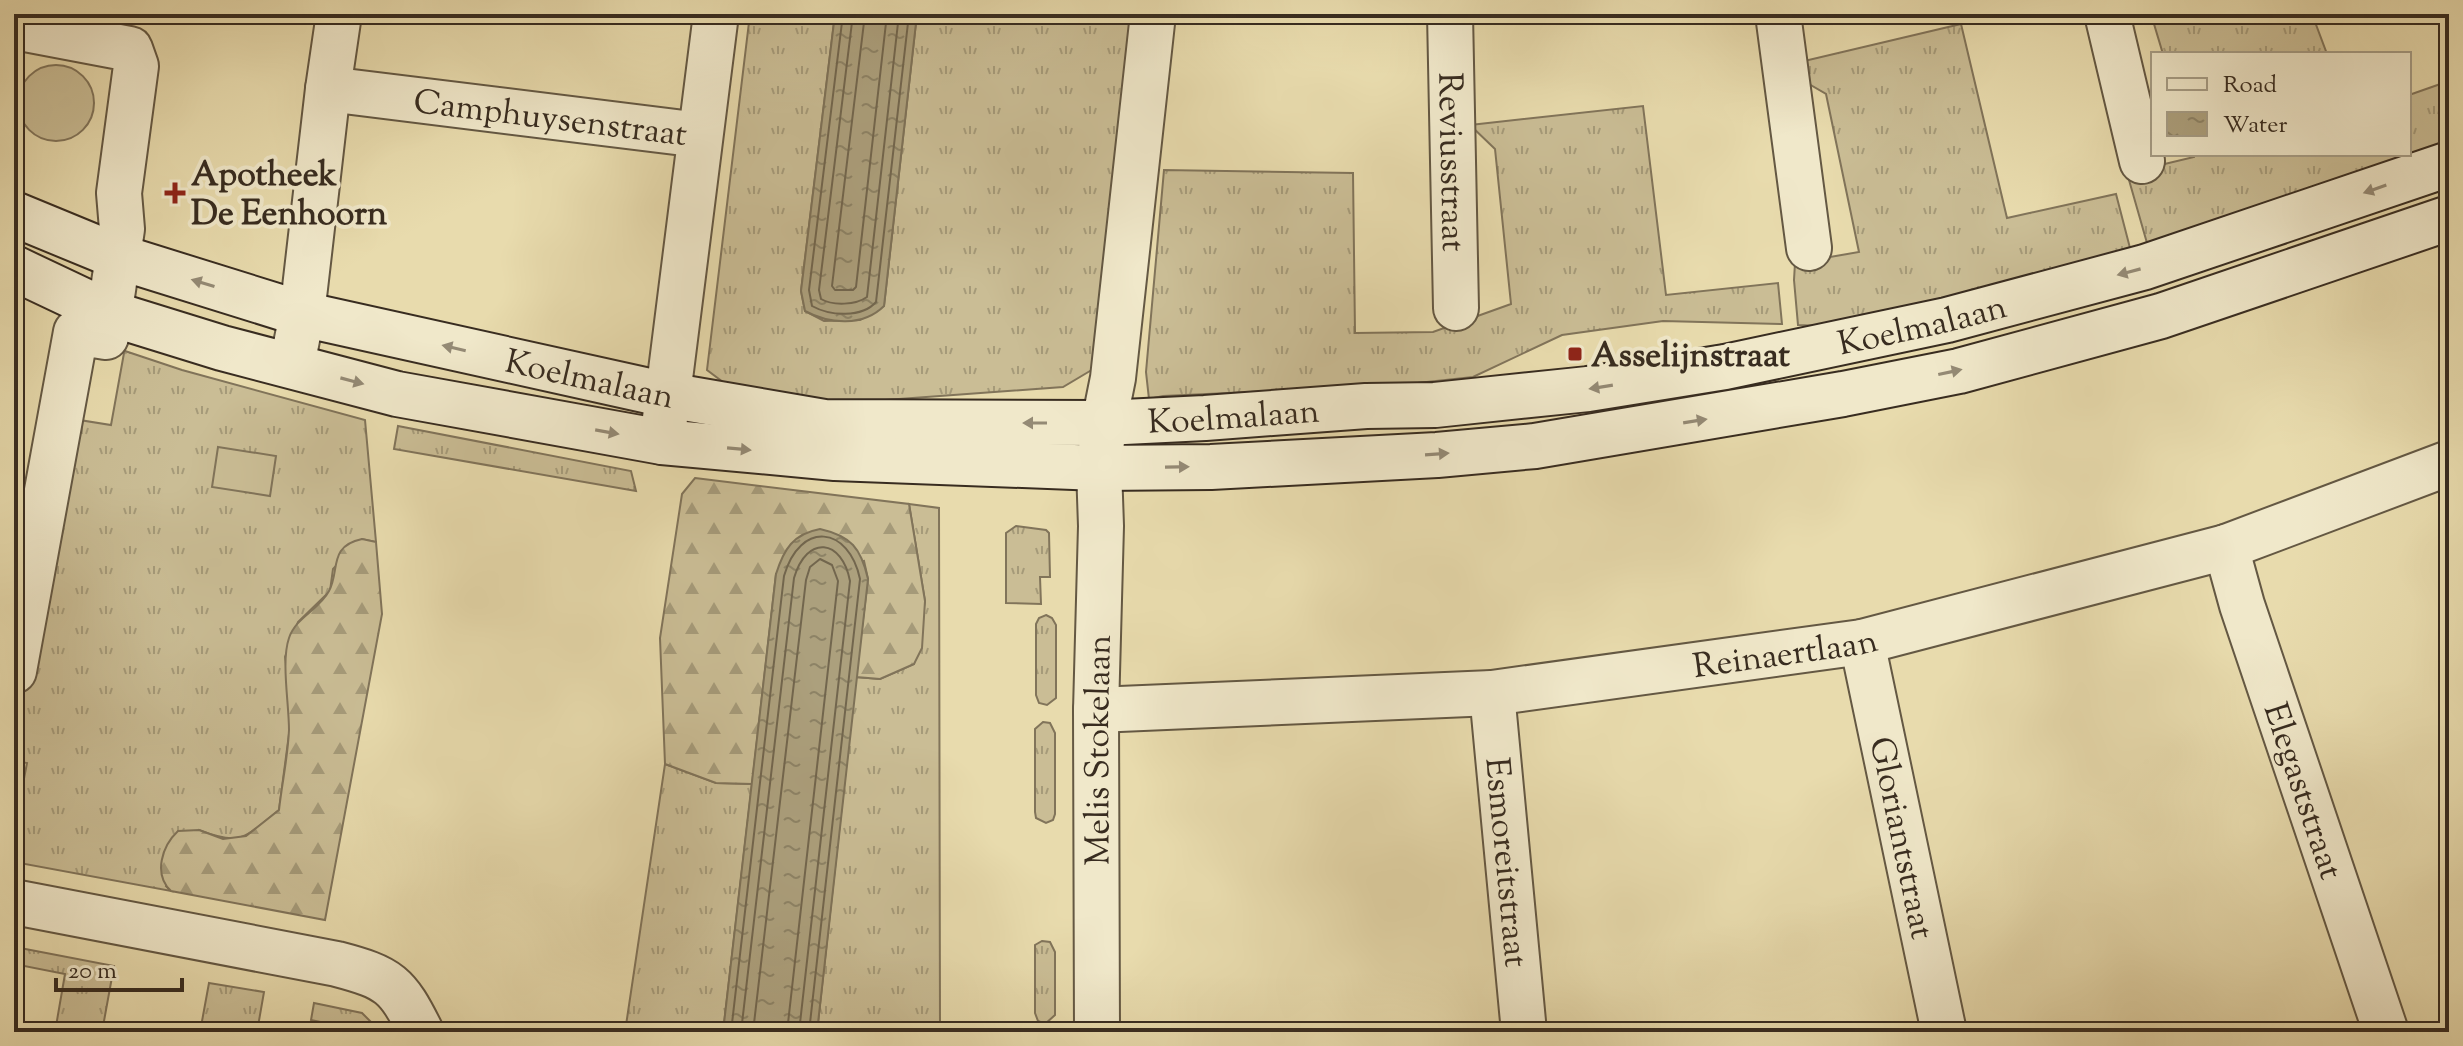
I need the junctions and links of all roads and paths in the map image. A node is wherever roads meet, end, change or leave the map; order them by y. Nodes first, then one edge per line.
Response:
1 (339, 14) edge
2 (716, 14) edge
3 (1153, 14) edge
4 (1450, 14) edge
5 (1778, 14) edge
6 (2107, 14) edge
7 (14, 27) edge
8 (328, 89) junction
9 (700, 135) junction
10 (2142, 161) dead end
11 (2449, 164) edge
12 (14, 214) edge
13 (2449, 218) edge
14 (1809, 248) dead end
15 (116, 256) junction
16 (14, 268) edge
17 (1456, 308) dead end
18 (109, 313) junction
19 (302, 314) junction
20 (292, 365) junction
21 (667, 395) junction
22 (1104, 423) junction
23 (662, 442) junction
24 (2449, 463) edge
25 (1099, 468) junction
26 (2226, 547) junction
27 (1862, 642) junction
28 (14, 671) edge
29 (1492, 693) junction
30 (1096, 710) junction
31 (14, 902) edge
32 (421, 1032) edge
33 (1097, 1032) edge
34 (1524, 1032) edge
35 (1944, 1032) edge
36 (2386, 1032) edge

1 - 8 street
2 - 9 street, Camphuysenstraat
3 - 22 street
4 - 17 street, Reviusstraat
5 - 14 street
6 - 10 street
7 - 15 street
8 - 9 street, Camphuysenstraat
8 - 19 street
9 - 21 street
11 -> 22 street, Koelmalaan
12 - 15 street, Koelmalaan
25 -> 13 street, Koelmalaan
15 - 18 street
19 -> 15 street, Koelmalaan
16 - 18 street, Koelmalaan
18 - 20 street, Koelmalaan
18 - 28 street
19 - 20 street
21 -> 19 street, Koelmalaan
20 -> 23 street, Koelmalaan
22 -> 21 street, Koelmalaan
21 - 23 street
22 - 25 street
23 -> 25 street, Koelmalaan
24 - 26 street, Reinaertlaan
25 - 30 street, Melis Stokelaan
26 - 27 street, Reinaertlaan
26 - 36 street, Elegaststraat
27 - 29 street, Reinaertlaan
27 - 35 street, Gloriantstraat
29 - 30 street, Reinaertlaan
29 - 34 street, Esmoreitstraat
30 - 33 street, Melis Stokelaan
31 - 32 street

